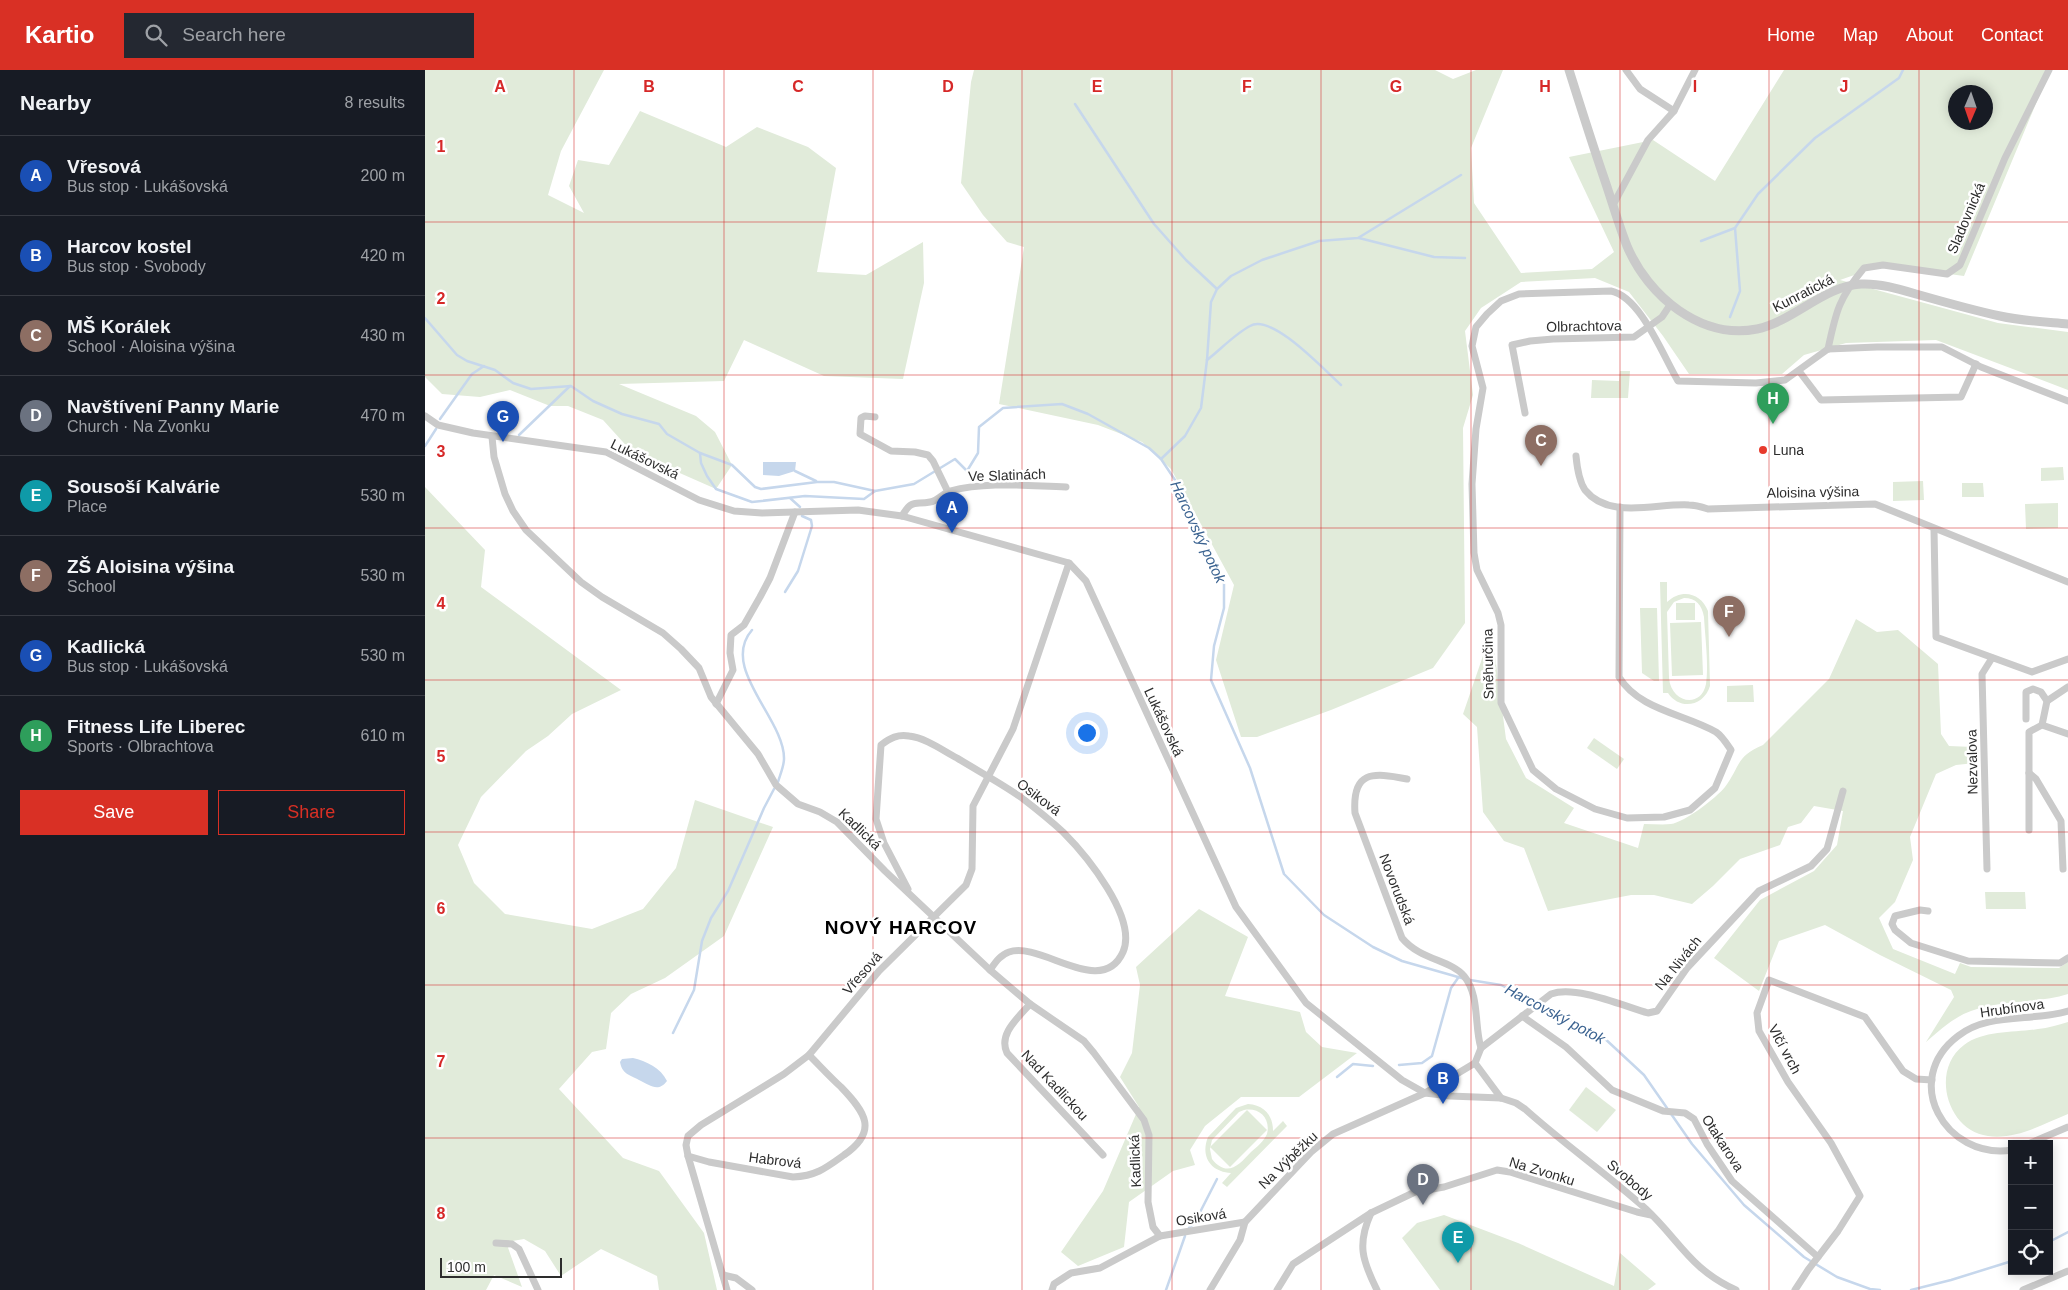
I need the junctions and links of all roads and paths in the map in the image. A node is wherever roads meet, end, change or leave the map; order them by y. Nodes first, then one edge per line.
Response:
1 (1569, 70) edge
2 (1626, 70) edge
3 (1695, 70) edge
4 (2049, 70) edge
5 (1673, 111) junction
6 (1613, 205) junction
7 (1848, 286) junction
8 (1670, 305) junction
9 (2068, 324) edge
10 (1649, 327) junction
11 (1828, 349) junction
12 (1975, 364) junction
13 (1799, 371) junction
14 (2068, 401) edge
15 (1525, 413) dead end
16 (425, 416) edge
17 (875, 417) dead end
18 (492, 437) junction
19 (1576, 456) dead end
20 (1066, 487) dead end
21 (948, 492) junction
22 (1620, 508) junction
23 (795, 512) junction
24 (902, 516) junction
25 (1934, 529) junction
26 (1069, 563) junction
27 (2068, 582) edge
28 (1992, 658) junction
29 (2068, 659) edge
30 (2068, 687) edge
31 (2047, 701) junction
32 (716, 704) junction
33 (2026, 719) dead end
34 (2042, 725) junction
35 (2068, 734) edge
36 (2029, 773) junction
37 (987, 776) junction
38 (1407, 779) dead end
39 (1843, 791) dead end
40 (2029, 830) dead end
41 (1987, 869) dead end
42 (2063, 869) dead end
43 (911, 895) junction
44 (1928, 910) dead end
45 (933, 916) junction
46 (2068, 958) edge
47 (990, 970) junction
48 (1030, 1004) junction
49 (2068, 1011) edge
50 (1522, 1016) junction
51 (1481, 1048) junction
52 (809, 1055) junction
53 (1475, 1063) junction
54 (1931, 1080) junction
55 (1425, 1093) junction
56 (1501, 1098) junction
57 (2068, 1128) edge
58 (2038, 1140) edge
59 (2008, 1150) edge
60 (1103, 1155) dead end
61 (688, 1156) junction
62 (1371, 1213) junction
63 (1651, 1215) junction
64 (1245, 1222) junction
65 (1160, 1236) junction
66 (496, 1243) dead end
67 (1817, 1258) junction
68 (2068, 1271) edge
69 (723, 1275) junction
70 (538, 1290) edge
71 (727, 1290) edge
72 (752, 1290) edge
73 (1052, 1290) edge
74 (1210, 1290) edge
75 (1277, 1290) edge
76 (1377, 1290) edge
77 (1736, 1290) edge
78 (1795, 1290) edge
79 (2023, 1290) edge

1 - 6 street, Kunratická
2 - 5 street
3 - 5 street
4 - 7 street, Sladovnická
5 - 6 street
6 - 8 street, Kunratická
7 - 8 street, Kunratická
7 - 9 street, Kunratická
7 - 11 street
8 - 10 street, Olbrachtova
10 - 13 street
10 - 15 street, Olbrachtova
10 - 22 street, Sněhurčina
11 - 12 street
11 - 13 street
12 - 13 street
12 - 14 street
16 - 18 street, Lukášovská
17 - 21 street
18 - 23 street, Lukášovská
18 - 32 street, Kadlická
19 - 22 street, Aloisina výšina
20 - 21 street, Ve Slatinách
21 - 24 street, Ve Slatinách
22 - 25 street, Aloisina výšina
23 - 24 street, Lukášovská
23 - 32 street
24 - 26 street, Lukášovská
25 - 27 street, Aloisina výšina
25 - 28 street
26 - 37 street, Vřesová
26 - 55 street, Lukášovská
28 - 29 street
28 - 41 street, Nezvalova
30 - 31 street
31 - 33 street
31 - 34 street
32 - 43 street, Kadlická
34 - 35 street
34 - 36 street
36 - 40 street
36 - 42 street
37 - 43 street, Osiková
37 - 45 street, Vřesová
37 - 47 street, Osiková
38 - 51 street, Novorudská
39 - 50 street, Na Nivách
43 - 45 street, Kadlická
44 - 46 street
45 - 47 street, Kadlická
45 - 52 street, Vřesová
47 - 48 street, Kadlická
48 - 60 street, Nad Kadlickou
48 - 65 street, Kadlická
49 - 54 street, Hrubínova
50 - 51 street, Na Nivách
50 - 67 street, Otakarova
51 - 53 street
52 - 61 street, Vřesová
52 - 61 street, Habrová
53 - 55 street
53 - 56 street, Svobody
54 - 59 street, Hrubínova
54 - 67 street, Vlčí vrch
55 - 56 street, Svobody
55 - 64 street, Na Výběžku
56 - 63 street, Svobody
57 - 58 street
61 - 69 street, Vřesová
62 - 63 street, Na Zvonku
62 - 75 street, Na Zvonku
62 - 76 street
63 - 77 street, Svobody
64 - 65 street, Osiková
64 - 74 street, Na Výběžku
65 - 73 street, Osiková
66 - 70 street
67 - 78 street, Vlčí vrch
68 - 79 street
69 - 71 street, Vřesová
69 - 72 street

